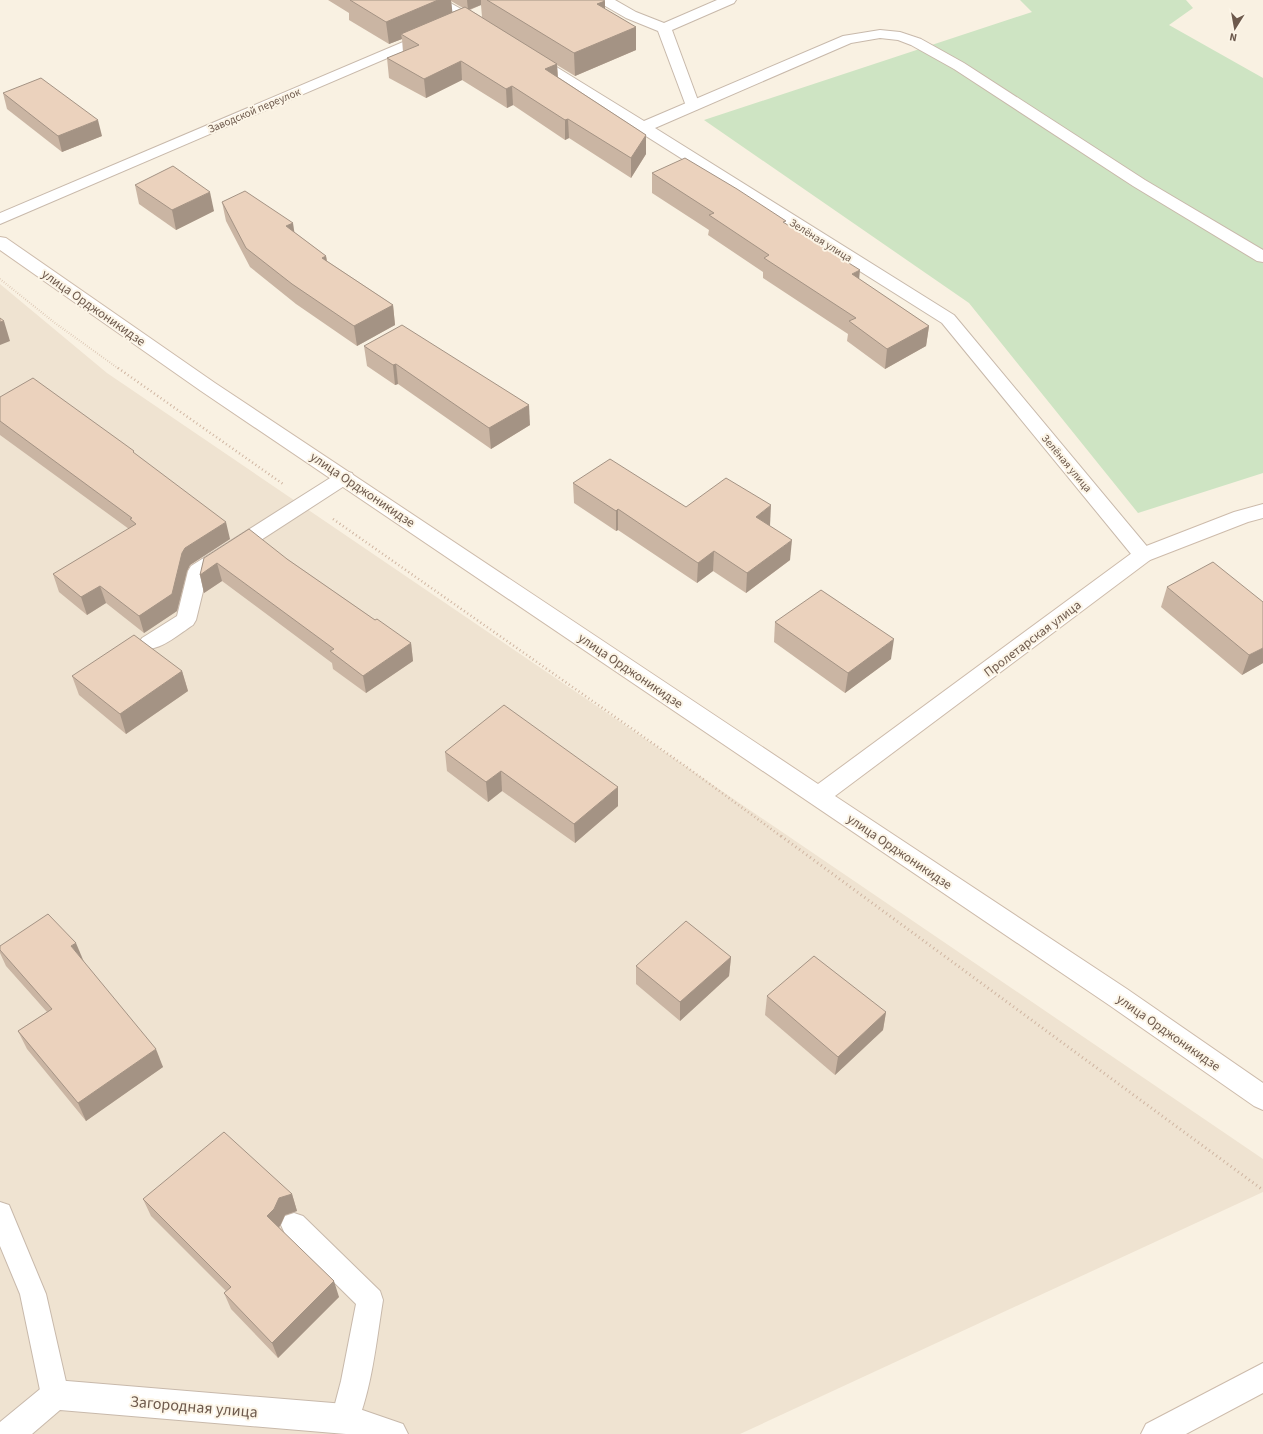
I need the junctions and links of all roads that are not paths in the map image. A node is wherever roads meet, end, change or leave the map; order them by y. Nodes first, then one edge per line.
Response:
1 (435, 0) edge
2 (605, 0) edge
3 (729, 0) edge
4 (462, 21) junction
5 (664, 28) junction
6 (495, 35) edge
7 (521, 52) edge
8 (692, 106) junction
9 (642, 128) junction
10 (0, 219) edge
11 (0, 242) edge
12 (1263, 257) edge
13 (345, 477) junction
14 (1263, 511) edge
15 (1143, 555) junction
16 (149, 643) dead end
17 (818, 796) junction
18 (1263, 1098) edge
19 (0, 1214) edge
20 (294, 1225) dead end
21 (1263, 1377) edge
22 (55, 1394) junction
23 (345, 1419) junction
24 (9, 1434) edge
25 (393, 1434) edge
26 (1156, 1434) edge

1 - 4 street
2 - 5 lane
3 - 5 lane
4 - 6 street
4 - 10 street, Заводской переулок
5 - 8 lane
7 - 9 street, Зелёная улица
8 - 9 street
8 - 12 street
9 - 15 street, Зелёная улица
11 - 13 street, улица Орджоникидзе
13 - 16 lane
13 - 17 street, улица Орджоникидзе
14 - 15 street, Пролетарская улица
15 - 17 street, Пролетарская улица
17 - 18 street, улица Орджоникидзе
19 - 22 lane
20 - 23 lane
21 - 26 street
22 - 23 street, Загородная улица
22 - 24 street
23 - 25 street, Загородная улица

